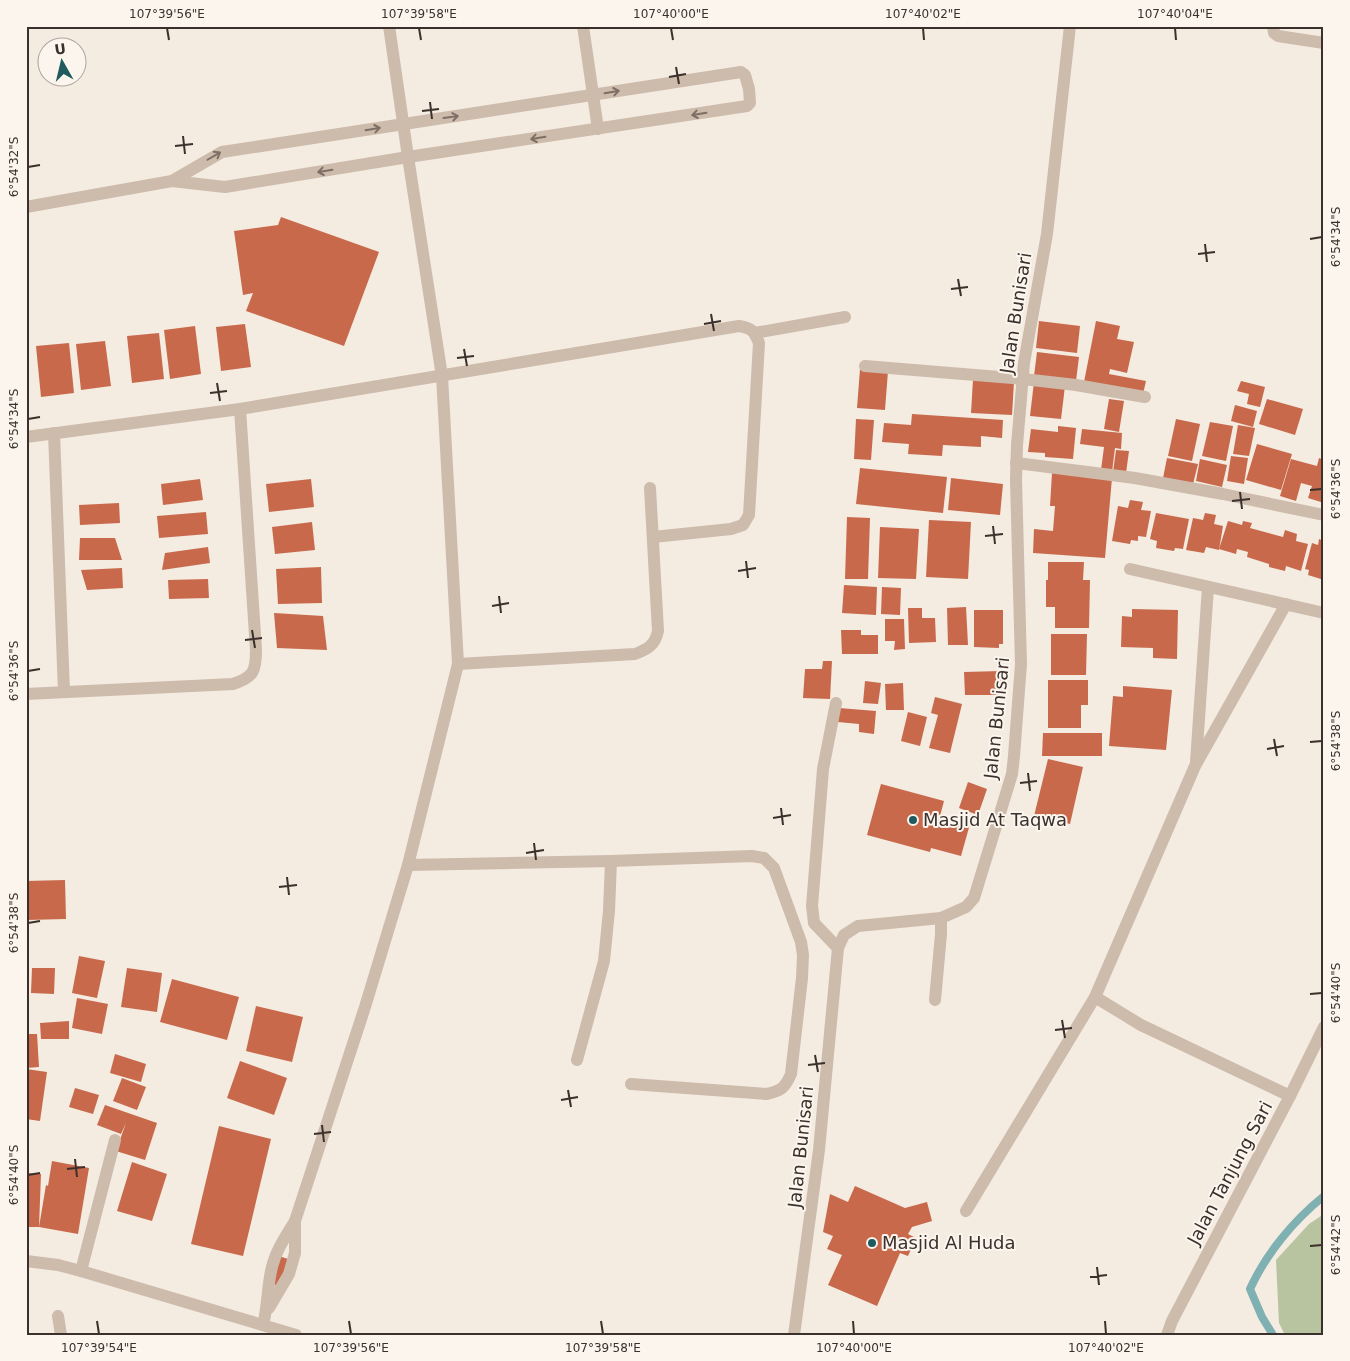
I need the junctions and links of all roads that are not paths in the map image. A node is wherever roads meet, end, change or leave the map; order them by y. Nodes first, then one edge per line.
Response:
1 (389, 26) edge
2 (582, 26) edge
3 (1070, 26) edge
4 (1273, 26) edge
5 (1324, 43) edge
6 (592, 95) junction
7 (403, 124) junction
8 (598, 129) junction
9 (408, 157) junction
10 (172, 181) junction
11 (26, 207) edge
12 (845, 317) dead end
13 (755, 333) junction
14 (865, 366) dead end
15 (442, 376) junction
16 (1023, 378) junction
17 (1145, 397) dead end
18 (240, 409) junction
19 (54, 433) junction
20 (26, 437) edge
21 (1016, 463) junction
22 (650, 488) dead end
23 (1324, 515) edge
24 (652, 537) junction
25 (1130, 569) dead end
26 (1208, 587) junction
27 (1286, 604) junction
28 (1324, 613) edge
29 (458, 664) junction
30 (64, 692) junction
31 (26, 694) edge
32 (836, 703) dead end
33 (1196, 766) junction
34 (612, 861) junction
35 (408, 865) junction
36 (941, 918) junction
37 (838, 948) junction
38 (1095, 997) junction
39 (935, 1000) dead end
40 (1324, 1027) edge
41 (577, 1060) dead end
42 (631, 1084) dead end
43 (1290, 1096) junction
44 (115, 1140) dead end
45 (966, 1211) dead end
46 (295, 1221) junction
47 (26, 1261) edge
48 (81, 1271) junction
49 (267, 1312) junction
50 (58, 1316) dead end
51 (263, 1325) junction
52 (60, 1335) edge
53 (296, 1335) edge
54 (794, 1335) edge
55 (1167, 1335) edge

1 - 7 street
2 - 6 street
3 - 16 street, Jalan Bunisari
4 - 5 street
7 -> 6 street
6 - 8 street
6 -> 8 street
7 - 9 street
10 -> 7 street
8 -> 9 street
9 -> 10 street
9 - 15 street
10 - 11 street
12 - 13 street
13 - 15 street
13 - 24 street
14 - 16 street
15 - 18 street
15 - 29 street
16 - 17 street
16 - 21 street, Jalan Bunisari
18 - 19 street
18 - 30 street
19 - 20 street
19 - 30 street
21 - 23 street
21 - 36 street, Jalan Bunisari
22 - 24 street
24 - 29 street
25 - 26 street
26 - 27 street
26 - 33 street
27 - 28 street
27 - 33 street
29 - 35 street
30 - 31 street
32 - 37 street
33 - 38 street
34 - 35 street
34 - 41 street
34 - 42 street
35 - 46 street
36 - 37 street, Jalan Bunisari
36 - 39 street
37 - 54 street, Jalan Bunisari
38 - 43 street
38 - 45 street
40 - 43 street, Jalan Tanjung Sari
43 - 55 street, Jalan Tanjung Sari
44 - 48 street
46 - 49 street
46 - 49 street
47 - 48 street
48 - 51 street
49 - 51 street
50 - 52 street
51 - 53 street

